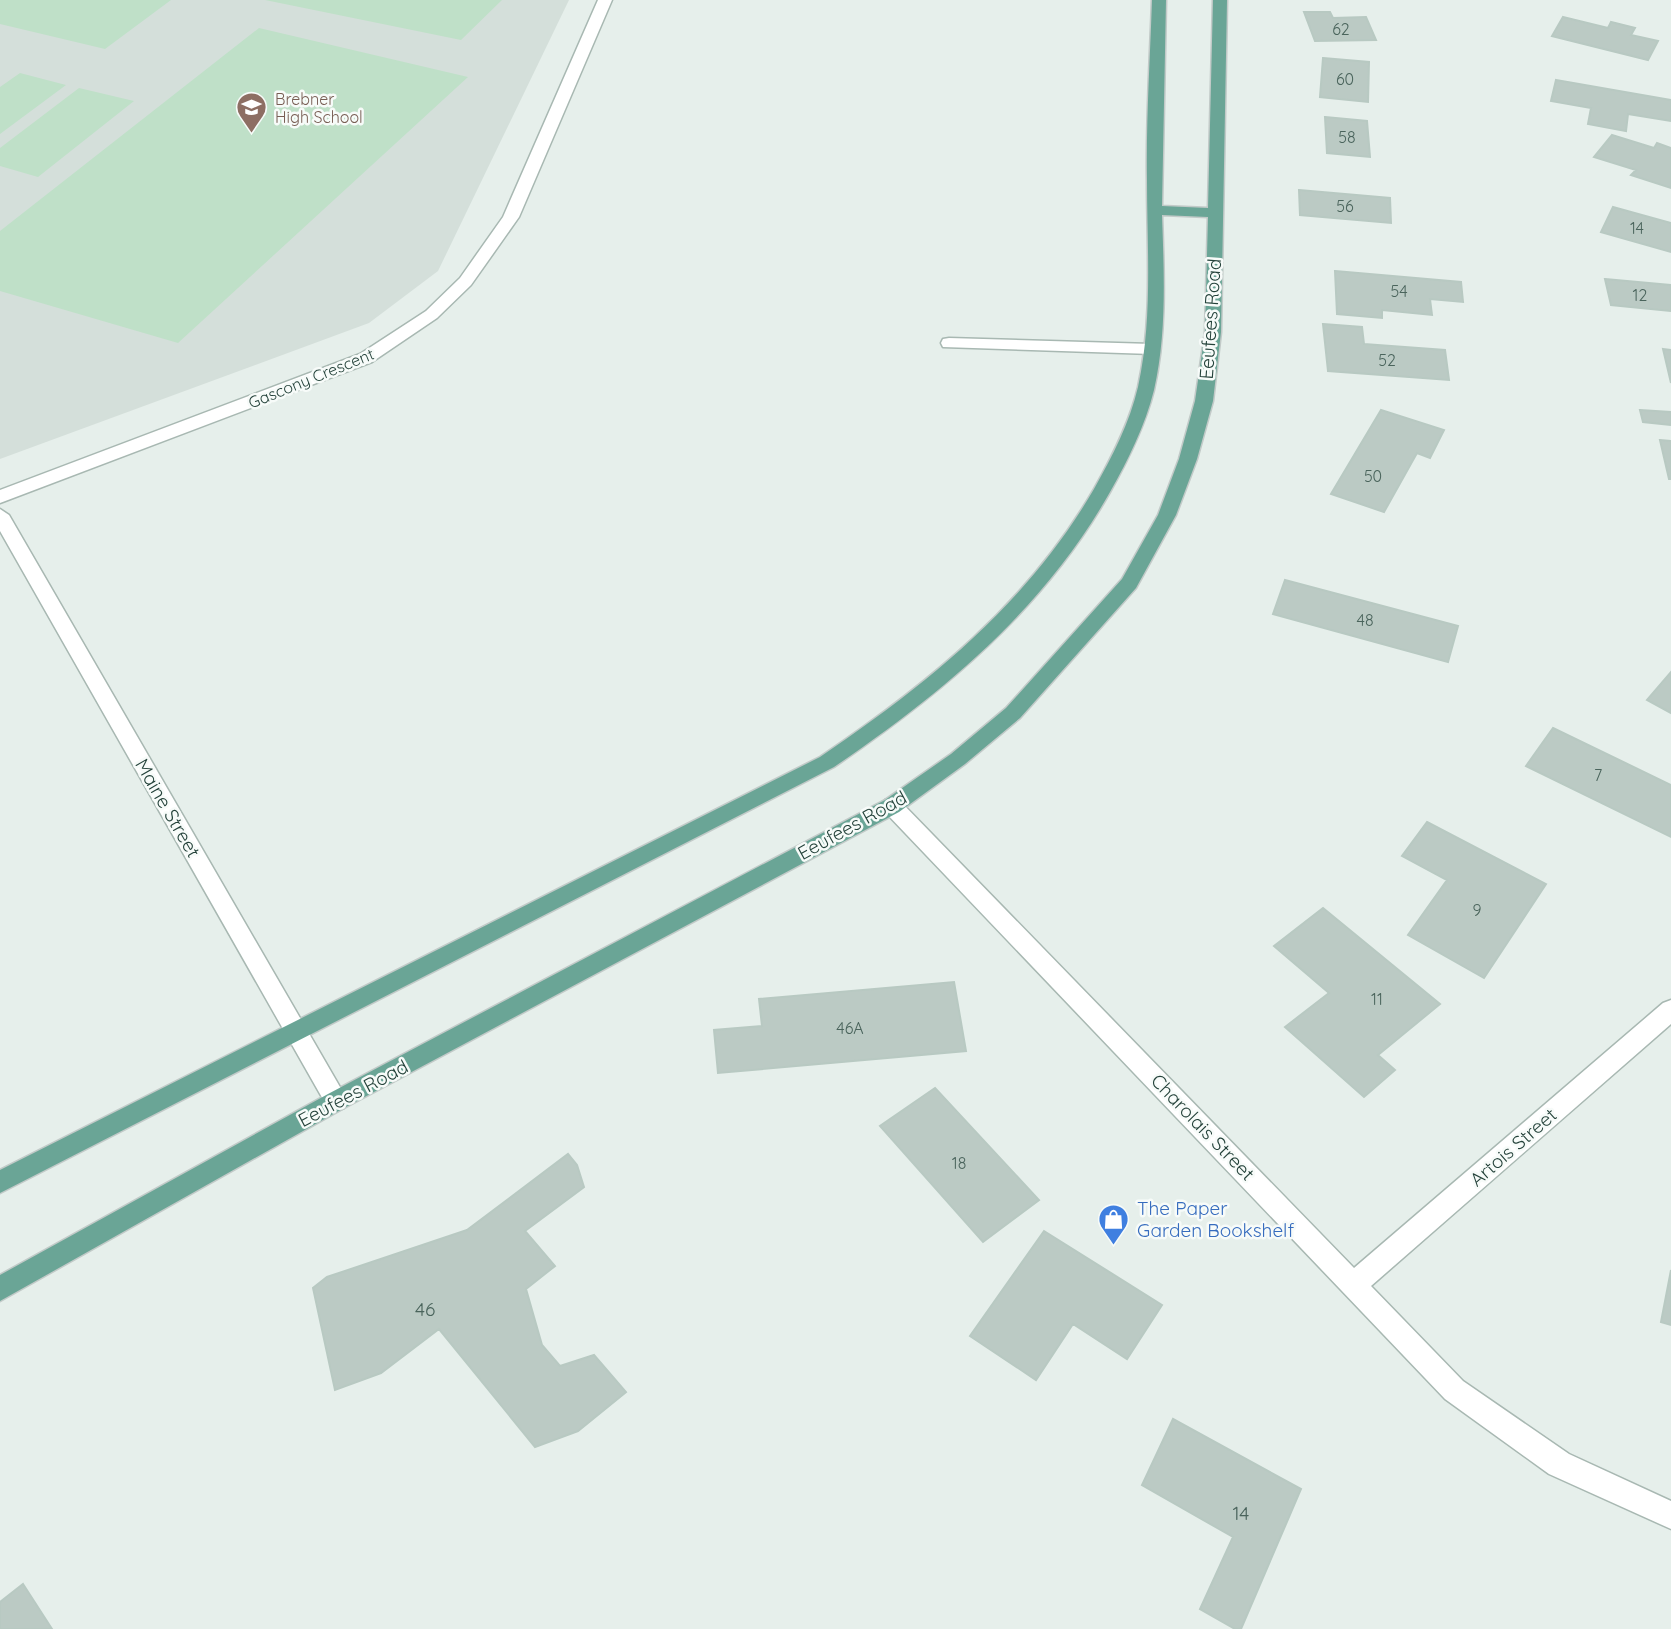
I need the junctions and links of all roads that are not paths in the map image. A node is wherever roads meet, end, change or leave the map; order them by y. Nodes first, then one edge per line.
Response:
1 (605, 0) edge
2 (1159, 0) edge
3 (1220, 0) edge
4 (1154, 210) junction
5 (1216, 213) junction
6 (949, 343) dead end
7 (1152, 349) junction
8 (0, 497) edge
9 (0, 515) edge
10 (892, 806) junction
11 (1671, 1010) edge
12 (295, 1031) junction
13 (336, 1101) junction
14 (0, 1182) edge
15 (1355, 1284) junction
16 (0, 1289) edge
17 (1671, 1515) edge

1 - 8 street, Gascony Crescent
2 - 4 main road
3 - 5 main road, Eeufees Road
4 - 5 main road
4 - 7 main road
5 - 10 main road, Eeufees Road
6 - 7 street
7 - 12 main road
9 - 12 street, Maine Street
10 - 13 main road, Eeufees Road
10 - 15 street, Charolais Street
11 - 15 street, Artois Street
12 - 13 street, Maine Street
12 - 14 main road
13 - 16 main road, Eeufees Road
15 - 17 street, Charolais Street

